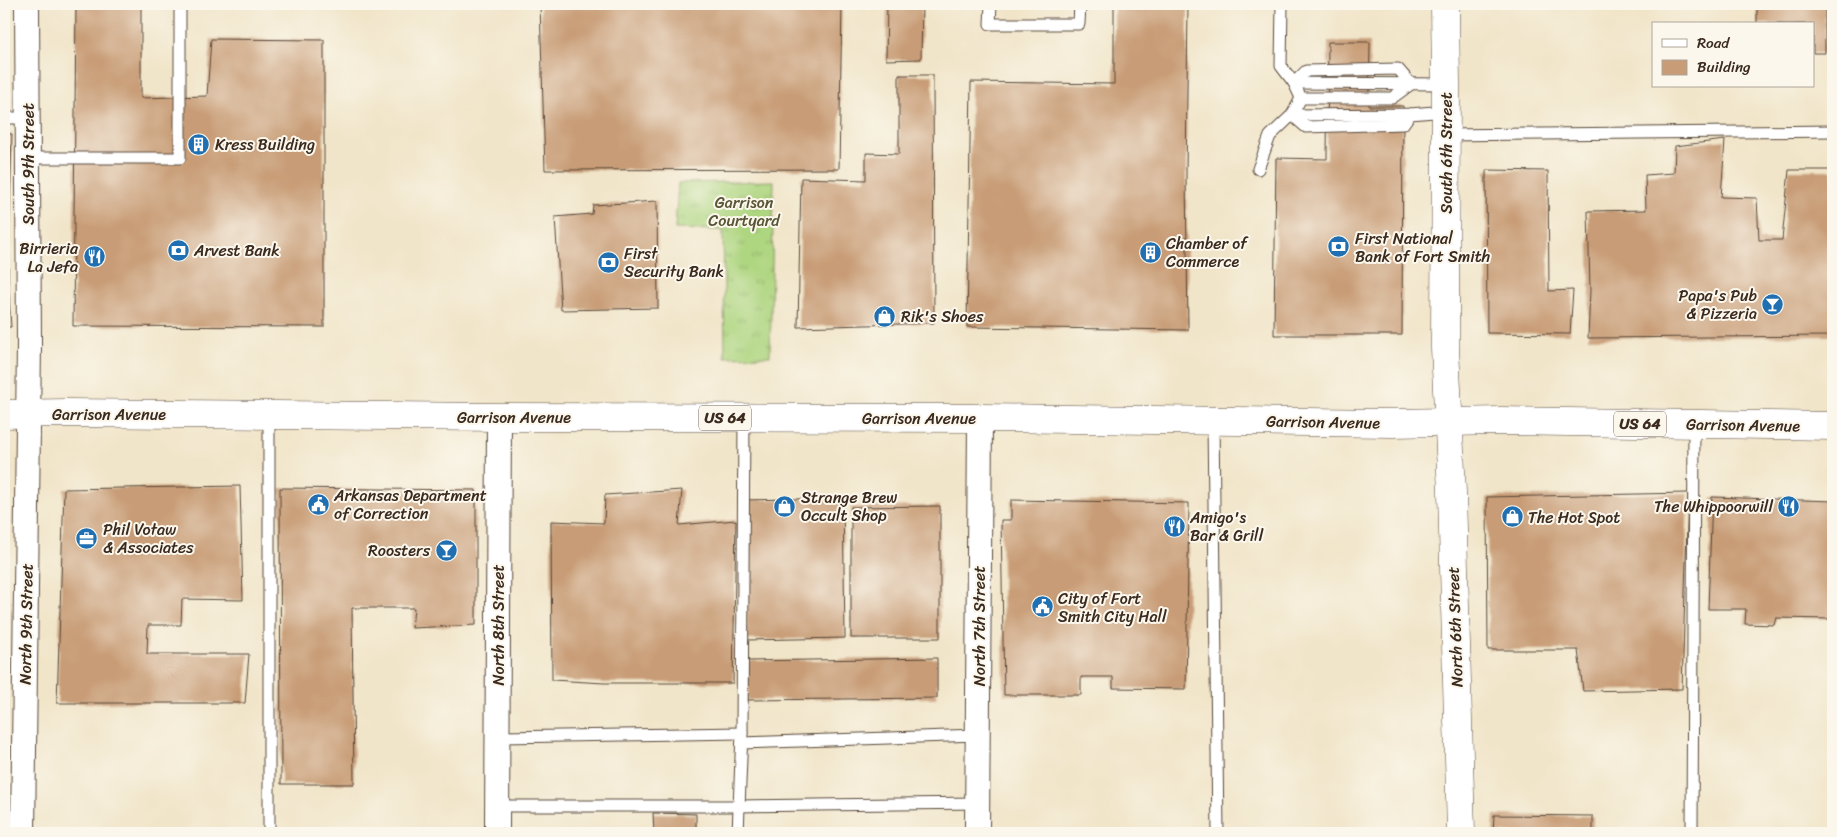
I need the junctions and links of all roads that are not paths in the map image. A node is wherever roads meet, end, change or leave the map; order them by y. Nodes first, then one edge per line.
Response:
1 (27, 4) edge
2 (180, 4) edge
3 (991, 4) edge
4 (1080, 4) edge
5 (1282, 4) edge
6 (1445, 4) edge
7 (1294, 83) junction
8 (1411, 84) junction
9 (1446, 84) junction
10 (1301, 98) junction
11 (1292, 115) junction
12 (4, 118) edge
13 (27, 118) junction
14 (1446, 123) junction
15 (1833, 131) edge
16 (28, 158) junction
17 (1258, 169) dead end
18 (16, 415) edge
19 (269, 415) junction
20 (499, 417) junction
21 (744, 418) junction
22 (980, 418) junction
23 (1213, 422) junction
24 (1447, 422) junction
25 (1694, 424) junction
26 (1833, 426) edge
27 (978, 735) junction
28 (498, 737) junction
29 (742, 738) junction
30 (978, 803) junction
31 (497, 806) junction
32 (738, 806) junction
33 (23, 833) edge
34 (269, 833) edge
35 (497, 833) edge
36 (738, 833) edge
37 (978, 833) edge
38 (1218, 833) edge
39 (1461, 833) edge
40 (1692, 833) edge

1 - 13 street, South 9th Street
2 - 16 lane
3 - 4 lane
5 - 7 lane
6 - 9 main road, South 6th Street
7 - 8 lane
7 - 10 lane
8 - 9 lane
8 - 10 lane
9 - 14 main road, South 6th Street
10 - 11 lane
11 - 14 lane
11 - 17 lane
12 - 13 lane
13 - 16 street, South 9th Street
14 - 15 lane
14 - 24 main road, South 6th Street
16 - 18 street, South 9th Street
18 - 19 main road, Garrison Avenue / US 64
18 - 33 street, North 9th Street
19 - 20 main road, Garrison Avenue / US 64
19 - 34 lane
20 - 21 main road, Garrison Avenue / US 64
20 - 28 street, North 8th Street
21 - 22 main road, Garrison Avenue / US 64
21 - 29 lane
22 - 23 main road, Garrison Avenue / US 64
22 - 27 street, North 7th Street
23 - 24 main road, Garrison Avenue / US 64
23 - 38 lane
24 - 25 main road, Garrison Avenue / US 64
24 - 39 main road, North 6th Street
25 - 26 main road, Garrison Avenue / US 64
25 - 40 lane
27 - 29 lane
27 - 30 street, North 7th Street
28 - 29 lane
28 - 31 street, North 8th Street
29 - 32 lane
30 - 32 lane
30 - 37 street, North 7th Street
31 - 32 lane
31 - 35 street, North 8th Street
32 - 36 lane

